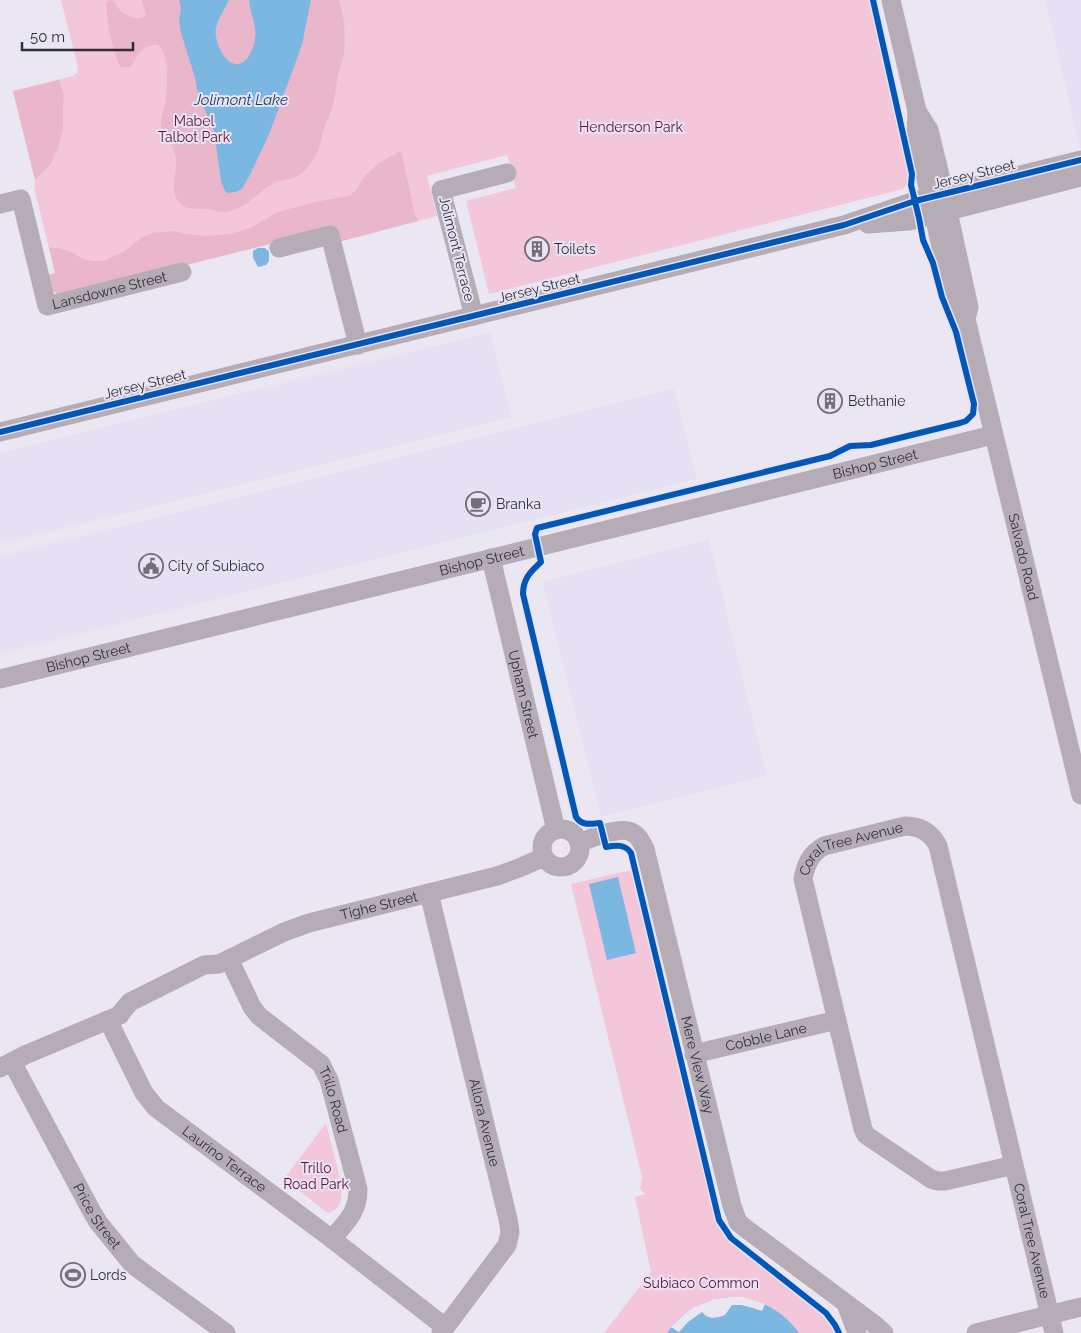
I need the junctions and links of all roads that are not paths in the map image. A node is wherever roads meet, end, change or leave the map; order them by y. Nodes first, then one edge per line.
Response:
1 (891, 0) edge
2 (1081, 160) edge
3 (507, 173) dead end
4 (1081, 177) edge
5 (0, 204) edge
6 (939, 204) junction
7 (279, 248) dead end
8 (182, 272) dead end
9 (474, 316) junction
10 (358, 344) junction
11 (0, 432) edge
12 (994, 435) junction
13 (490, 558) junction
14 (0, 679) edge
15 (1081, 795) edge
16 (556, 830) junction
17 (579, 843) junction
18 (544, 857) junction
19 (429, 893) junction
20 (224, 962) junction
21 (113, 1018) junction
22 (837, 1020) junction
23 (694, 1054) junction
24 (4, 1066) edge
25 (1014, 1165) junction
26 (332, 1239) junction
27 (846, 1304) junction
28 (1081, 1307) edge
29 (1050, 1315) junction
30 (443, 1330) edge
31 (207, 1333) edge
32 (226, 1333) edge
33 (858, 1333) edge
34 (884, 1333) edge
35 (976, 1333) edge
36 (1054, 1333) edge

1 - 6 street, Salvado Road
2 - 6 street, Jersey Street
3 - 9 street, Jolimont Terrace
4 - 6 street, Jersey Street
5 - 8 street, Lansdowne Street
6 - 9 street, Jersey Street
6 - 12 street, Salvado Road
7 - 10 street
9 - 10 street, Jersey Street
10 - 11 street, Jersey Street
12 - 13 street, Bishop Street
12 - 15 street, Salvado Road
13 - 14 street, Bishop Street
13 - 16 street, Upham Street
16 - 17 street
16 - 18 street
17 - 18 street
17 - 23 street, Mere View Way
18 - 19 street, Tighe Street
19 - 20 street, Tighe Street
19 - 30 street, Allora Avenue
20 - 21 street, Tighe Street
20 - 26 street, Trillo Road
21 - 24 street, Tighe Street
21 - 26 street, Laurino Terrace
22 - 23 street, Cobble Lane
22 - 25 street, Coral Tree Avenue
22 - 25 street, Coral Tree Avenue
23 - 27 street, Mere View Way
24 - 31 street, Price Street
24 - 32 street, Price Street
25 - 29 street, Coral Tree Avenue
26 - 30 street, Laurino Terrace
27 - 33 street
27 - 34 street, Mere View Way
28 - 29 street
29 - 35 street
29 - 36 street, Coral Tree Avenue

